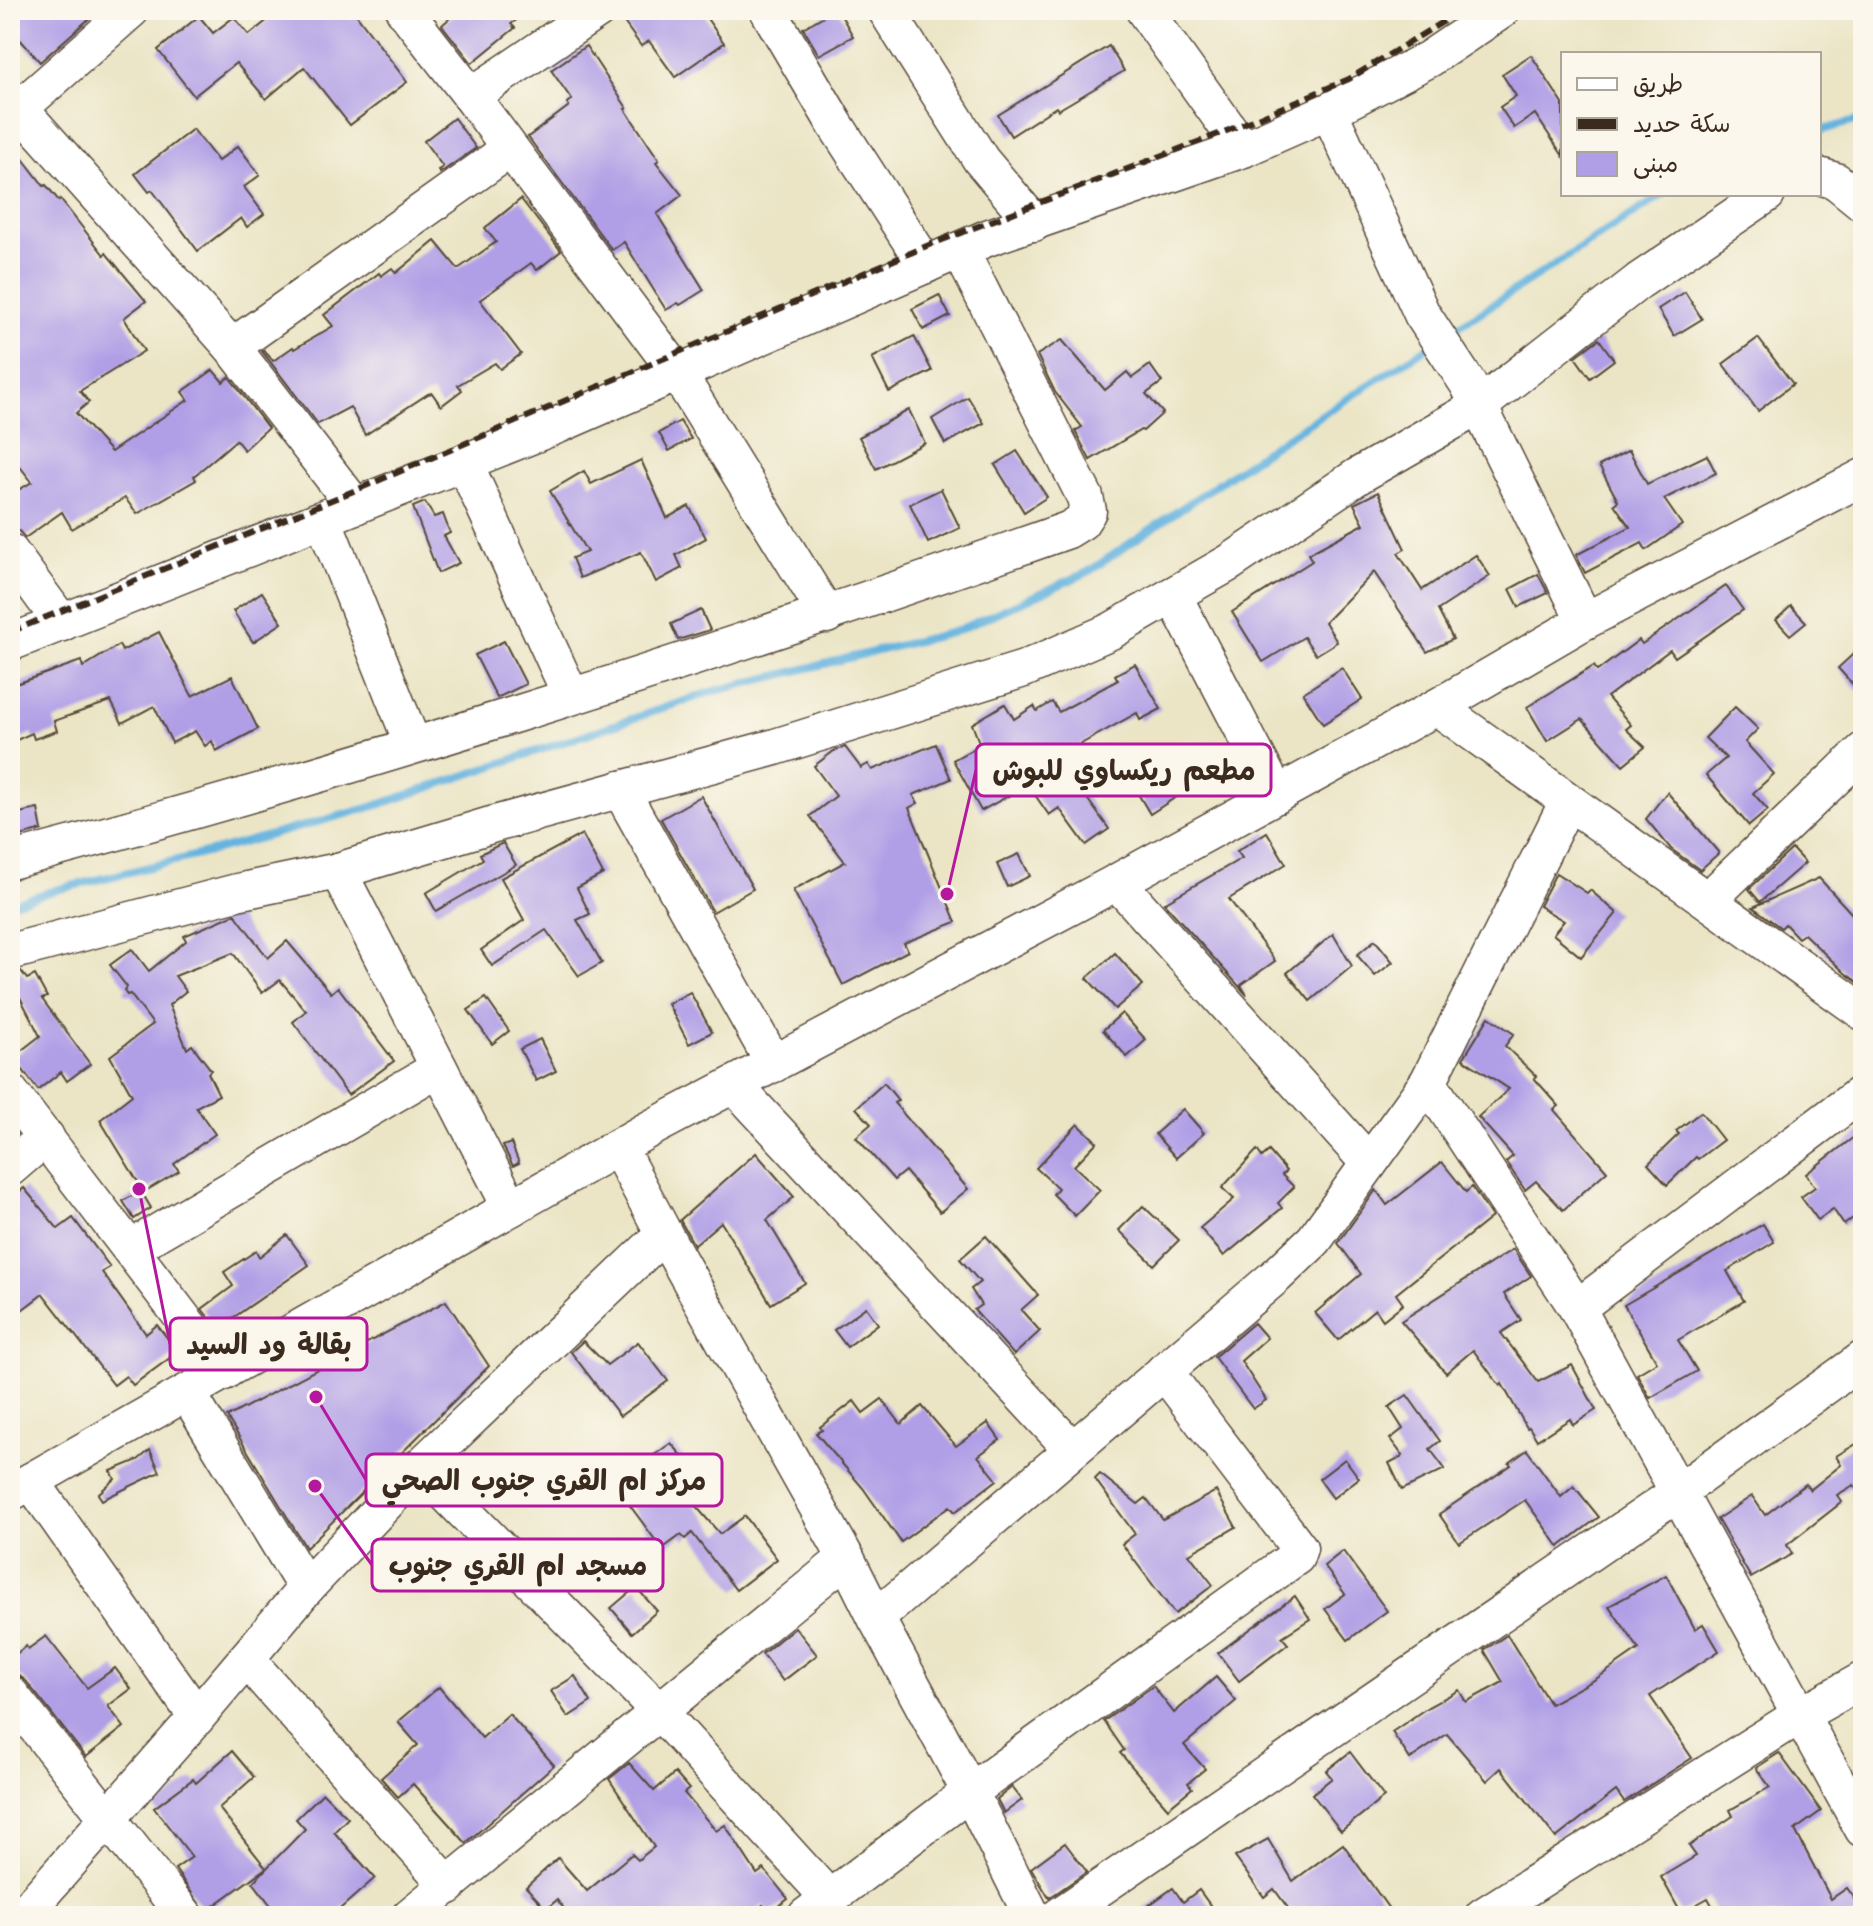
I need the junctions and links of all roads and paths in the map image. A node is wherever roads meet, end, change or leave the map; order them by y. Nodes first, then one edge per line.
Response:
1 (131, 10) edge
2 (404, 10) edge
3 (598, 10) edge
4 (768, 10) edge
5 (886, 10) edge
6 (1144, 10) edge
7 (1502, 10) edge
8 (471, 96) junction
9 (15, 103) edge
10 (1329, 111) junction
11 (510, 149) junction
12 (1243, 149) junction
13 (1821, 177) edge
14 (1764, 196) edge
15 (1863, 203) edge
16 (1034, 223) junction
17 (960, 250) junction
18 (926, 265) junction
19 (232, 347) junction
20 (677, 372) junction
21 (1474, 395) junction
22 (464, 462) junction
23 (1858, 487) edge
24 (339, 512) junction
25 (10, 552) edge
26 (1173, 595) junction
27 (827, 615) junction
28 (1585, 621) junction
29 (62, 623) junction
30 (10, 643) edge
31 (571, 696) junction
32 (1437, 707) junction
33 (413, 745) junction
34 (1863, 751) edge
35 (620, 789) junction
36 (1277, 795) junction
37 (1567, 803) junction
38 (10, 861) edge
39 (338, 871) junction
40 (1117, 882) junction
41 (1708, 900) junction
42 (10, 952) edge
43 (1863, 1012) edge
44 (774, 1064) junction
45 (439, 1068) junction
46 (1428, 1082) junction
47 (734, 1085) junction
48 (10, 1092) edge
49 (1863, 1092) edge
50 (46, 1137) junction
51 (618, 1147) junction
52 (1368, 1162) junction
53 (10, 1168) edge
54 (511, 1208) junction
55 (664, 1234) junction
56 (131, 1248) junction
57 (1577, 1308) junction
58 (1863, 1359) edge
59 (1164, 1371) junction
60 (224, 1372) junction
61 (188, 1394) junction
62 (1071, 1448) junction
63 (420, 1467) junction
64 (21, 1487) edge
65 (1677, 1493) junction
66 (846, 1558) junction
67 (306, 1588) junction
68 (876, 1618) junction
69 (246, 1659) junction
70 (1863, 1680) edge
71 (10, 1694) edge
72 (658, 1710) junction
73 (1800, 1715) junction
74 (197, 1717) junction
75 (970, 1792) junction
76 (110, 1818) junction
77 (1863, 1829) edge
78 (431, 1905) edge
79 (817, 1907) edge
80 (22, 1916) edge
81 (185, 1916) edge
82 (1032, 1916) edge
83 (1059, 1916) edge
84 (1483, 1916) edge

1 - 9 street
2 - 8 street
3 - 8 street
4 - 18 street
5 - 16 street
6 - 12 street
7 - 10 street
8 - 11 street
9 - 19 street
10 - 12 street
10 - 21 street
11 - 19 street
11 - 20 street
12 - 16 street
13 - 15 street
14 - 21 street
16 - 17 street
17 - 18 street
17 - 27 street
18 - 20 street
19 - 24 street
20 - 22 street
20 - 27 street
21 - 26 street
21 - 28 street
22 - 24 street
22 - 31 street
23 - 28 street
24 - 29 street
24 - 33 street
25 - 29 street
26 - 35 street
26 - 36 street
27 - 31 street
28 - 32 street
29 - 30 street
31 - 33 street
32 - 36 street
32 - 37 street
33 - 38 street
34 - 41 street
35 - 39 street
35 - 44 street
36 - 40 street
37 - 41 street
37 - 46 street
39 - 42 street
39 - 45 street
40 - 44 street
40 - 52 street
41 - 43 street
44 - 47 street
45 - 54 street
45 - 56 street
46 - 52 street
46 - 57 street
47 - 51 street
47 - 62 street
48 - 50 street
49 - 57 street
50 - 53 street
50 - 56 street
51 - 54 street
51 - 55 street
52 - 59 street
54 - 60 street
55 - 63 street
55 - 66 street
56 - 60 street
57 - 65 street
58 - 65 street
59 - 62 street
59 - 75 street
60 - 61 street
61 - 64 street
61 - 67 street
62 - 68 street
63 - 67 street
63 - 72 street
64 - 74 street
65 - 73 street
65 - 83 street
66 - 68 street
66 - 72 street
67 - 69 street
68 - 75 street
69 - 74 street
69 - 78 street
70 - 73 street
71 - 76 street
72 - 78 street
72 - 79 street
73 - 77 street
73 - 84 street
74 - 76 street
75 - 79 street
75 - 82 street
76 - 80 street
76 - 81 street

